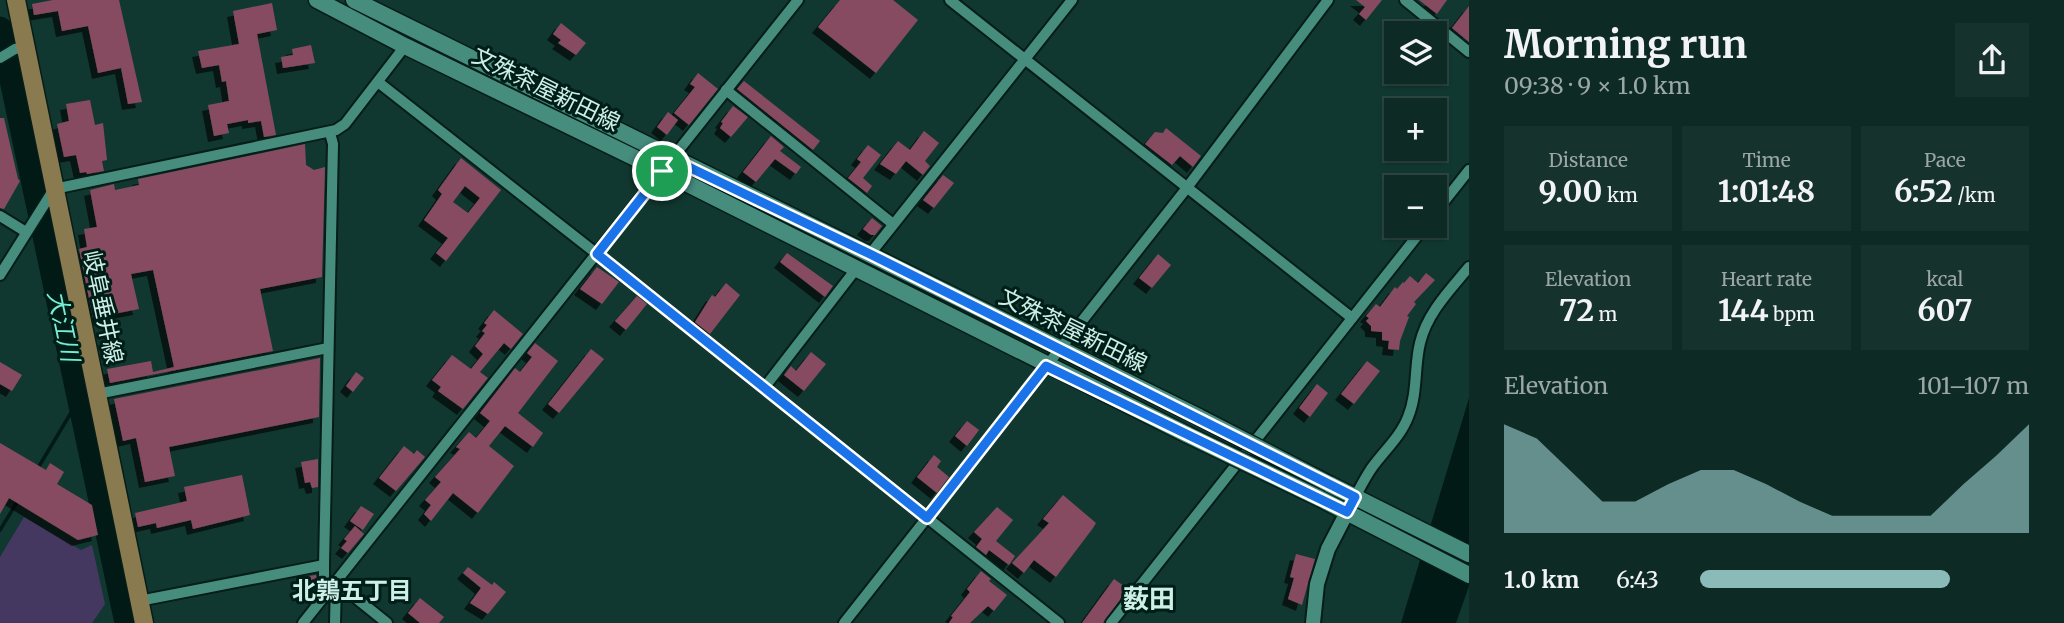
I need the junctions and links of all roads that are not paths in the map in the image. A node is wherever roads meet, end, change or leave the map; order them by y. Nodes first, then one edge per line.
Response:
1 (16, 0) edge
2 (317, 0) edge
3 (354, 0) edge
4 (798, 0) edge
5 (950, 0) edge
6 (1072, 0) edge
7 (1328, 0) edge
8 (1405, 0) edge
9 (405, 46) junction
10 (20, 48) junction
11 (1469, 52) edge
12 (0, 58) edge
13 (1025, 60) junction
14 (378, 82) junction
15 (726, 90) junction
16 (337, 129) junction
17 (667, 165) junction
18 (1469, 170) edge
19 (1186, 189) junction
20 (50, 195) junction
21 (1447, 198) edge
22 (0, 215) edge
23 (893, 225) junction
24 (26, 232) junction
25 (1415, 238) edge
26 (597, 254) junction
27 (870, 254) junction
28 (1469, 267) edge
29 (856, 269) junction
30 (0, 275) edge
31 (1352, 318) junction
32 (328, 348) junction
33 (1058, 349) junction
34 (1046, 366) junction
35 (764, 388) junction
36 (97, 394) junction
37 (1355, 497) junction
38 (1347, 512) junction
39 (927, 518) junction
40 (1469, 554) edge
41 (324, 565) junction
42 (1469, 575) edge
43 (333, 585) junction
44 (139, 601) junction
45 (144, 623) edge
46 (303, 623) edge
47 (335, 623) edge
48 (387, 623) edge
49 (844, 623) edge
50 (1059, 623) edge
51 (1111, 623) edge
52 (1313, 623) edge

1 - 10 main road, 岐阜垂井線
2 - 9 main road, 文殊茶屋新田線
3 - 17 main road, 文殊茶屋新田線
4 - 15 street
5 - 13 street
6 - 13 street
7 - 19 street
8 - 11 street
9 - 14 street
9 - 17 main road, 文殊茶屋新田線
10 - 12 street
10 - 20 main road, 岐阜垂井線
13 - 19 street
13 - 23 street
14 - 16 street
14 - 26 street
15 - 17 street
15 - 23 street
16 - 20 street
16 - 32 street
17 - 26 street
17 - 27 main road, 文殊茶屋新田線
17 - 29 main road, 文殊茶屋新田線
18 - 21 street
19 - 31 street
19 - 33 street
20 - 24 street
20 - 36 main road, 岐阜垂井線
22 - 24 street
23 - 27 street
24 - 30 street
25 - 31 street
26 - 35 street
26 - 43 street
27 - 33 main road, 文殊茶屋新田線
28 - 37 street
29 - 34 main road, 文殊茶屋新田線
29 - 35 street
31 - 51 street
32 - 36 street
32 - 41 street
33 - 34 street
33 - 37 main road, 文殊茶屋新田線, bridge
34 - 38 main road, 文殊茶屋新田線, bridge
34 - 39 street
35 - 39 street
36 - 44 main road, 岐阜垂井線
37 - 38 street
37 - 40 main road, 文殊茶屋新田線
38 - 42 main road, 文殊茶屋新田線
38 - 52 street
39 - 49 street
39 - 50 street
41 - 43 street
41 - 44 street
43 - 46 street
43 - 47 street
43 - 48 street
44 - 45 main road, 岐阜垂井線

